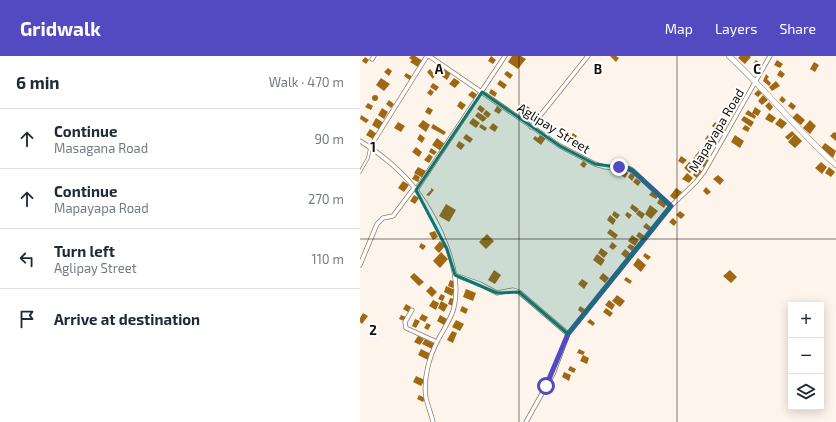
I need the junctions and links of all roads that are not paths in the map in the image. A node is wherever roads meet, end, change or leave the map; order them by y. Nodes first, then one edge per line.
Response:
1 (428, 56) edge
2 (505, 56) edge
3 (588, 56) edge
4 (729, 56) edge
5 (770, 56) edge
6 (756, 81) junction
7 (482, 92) junction
8 (531, 127) junction
9 (360, 141) edge
10 (370, 147) junction
11 (836, 165) edge
12 (360, 172) edge
13 (415, 189) junction
14 (671, 206) junction
15 (360, 265) edge
16 (455, 275) junction
17 (412, 310) dead end
18 (568, 334) junction
19 (437, 342) junction
20 (433, 422) edge
21 (526, 422) edge

1 - 7 street, Aglipay Street
1 - 10 street
2 - 7 street
3 - 8 street
4 - 6 main road
5 - 6 street, Mapayapa Road
6 - 11 main road
6 - 14 street, Mapayapa Road
7 - 8 street, Aglipay Street
7 - 13 street
8 - 14 street, Aglipay Street
9 - 10 street
10 - 12 lane
10 - 13 street
13 - 15 street
13 - 16 street
14 - 18 street, Mapayapa Road
16 - 18 street
16 - 19 street
17 - 19 street
18 - 21 street, Mapayapa Road
19 - 20 street

